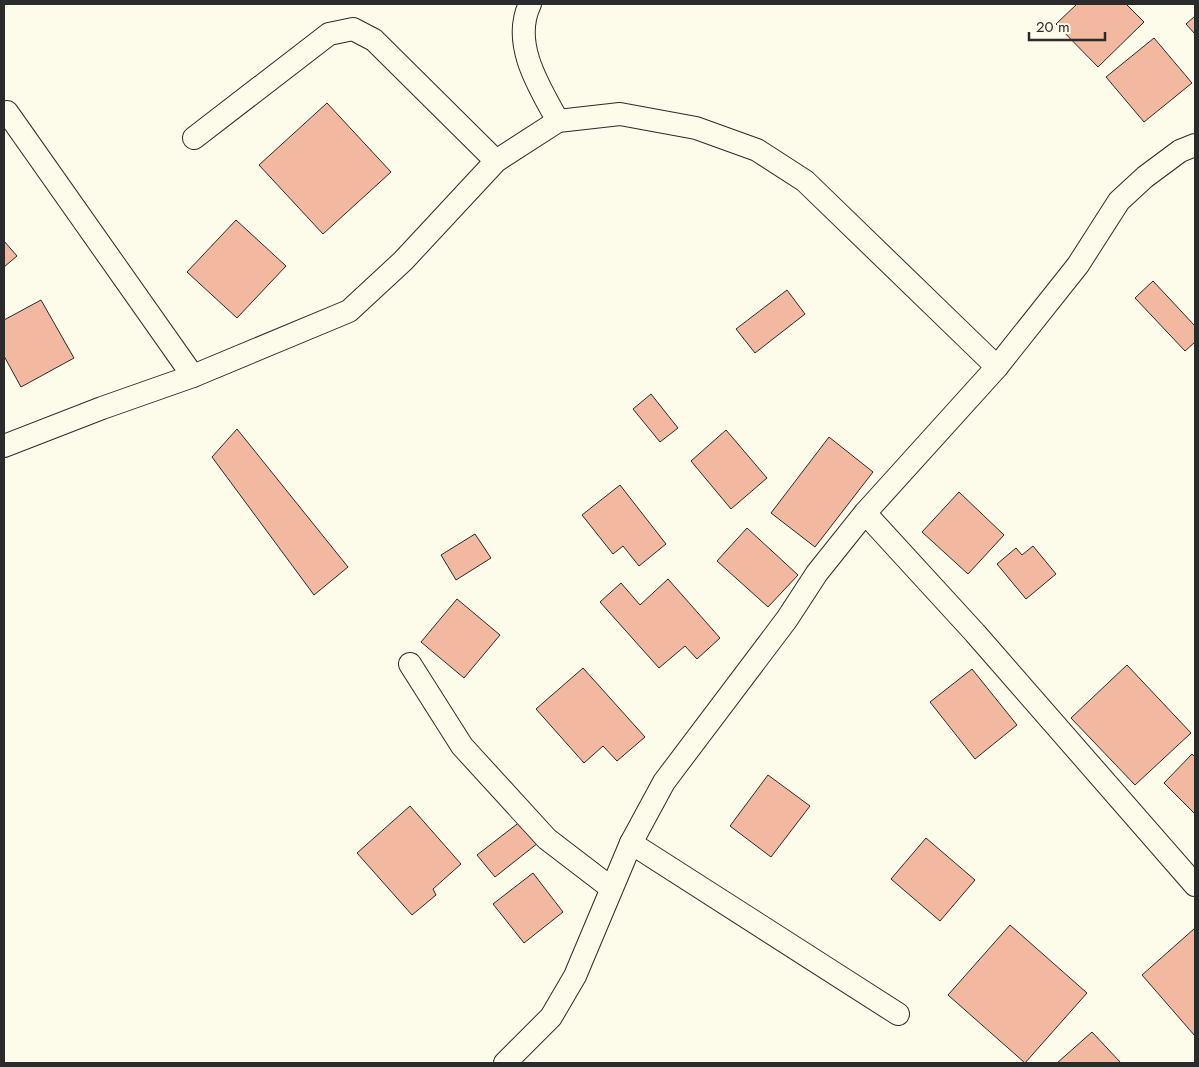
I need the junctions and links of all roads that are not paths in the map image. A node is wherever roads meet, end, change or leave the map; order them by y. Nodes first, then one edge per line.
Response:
1 (530, 4) edge
2 (6, 112) dead end
3 (558, 121) junction
4 (194, 138) dead end
5 (1195, 145) edge
6 (496, 162) junction
7 (997, 367) junction
8 (193, 376) junction
9 (4, 445) edge
10 (865, 513) junction
11 (410, 664) dead end
12 (631, 843) junction
13 (1195, 885) edge
14 (611, 888) junction
15 (898, 1014) dead end
16 (505, 1063) edge

1 - 3 street
2 - 8 street
3 - 6 street
3 - 7 street
4 - 6 street
5 - 7 street
6 - 8 street
7 - 10 street
8 - 9 street
10 - 12 street
10 - 13 street
11 - 14 street
12 - 14 street
12 - 15 street
14 - 16 street

